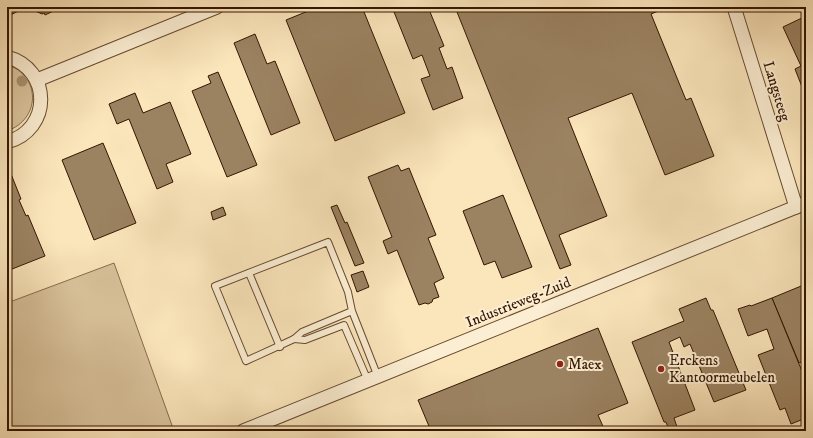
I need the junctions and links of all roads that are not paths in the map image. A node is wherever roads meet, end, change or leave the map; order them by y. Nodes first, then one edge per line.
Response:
1 (217, 7) edge
2 (734, 7) edge
3 (7, 57) edge
4 (37, 80) junction
5 (7, 142) edge
6 (801, 205) edge
7 (249, 273) junction
8 (352, 311) junction
9 (294, 340) junction
10 (280, 347) junction
11 (373, 379) junction
12 (243, 431) edge

1 - 4 street
2 - 6 street, Langsteeg
3 - 4 street
4 - 5 street
6 - 11 street, Industrieweg-Zuid
7 - 8 lane
7 - 10 lane
7 - 10 lane
8 - 9 lane
8 - 11 lane
9 - 10 lane
9 - 11 lane
11 - 12 street, Industrieweg-Zuid

